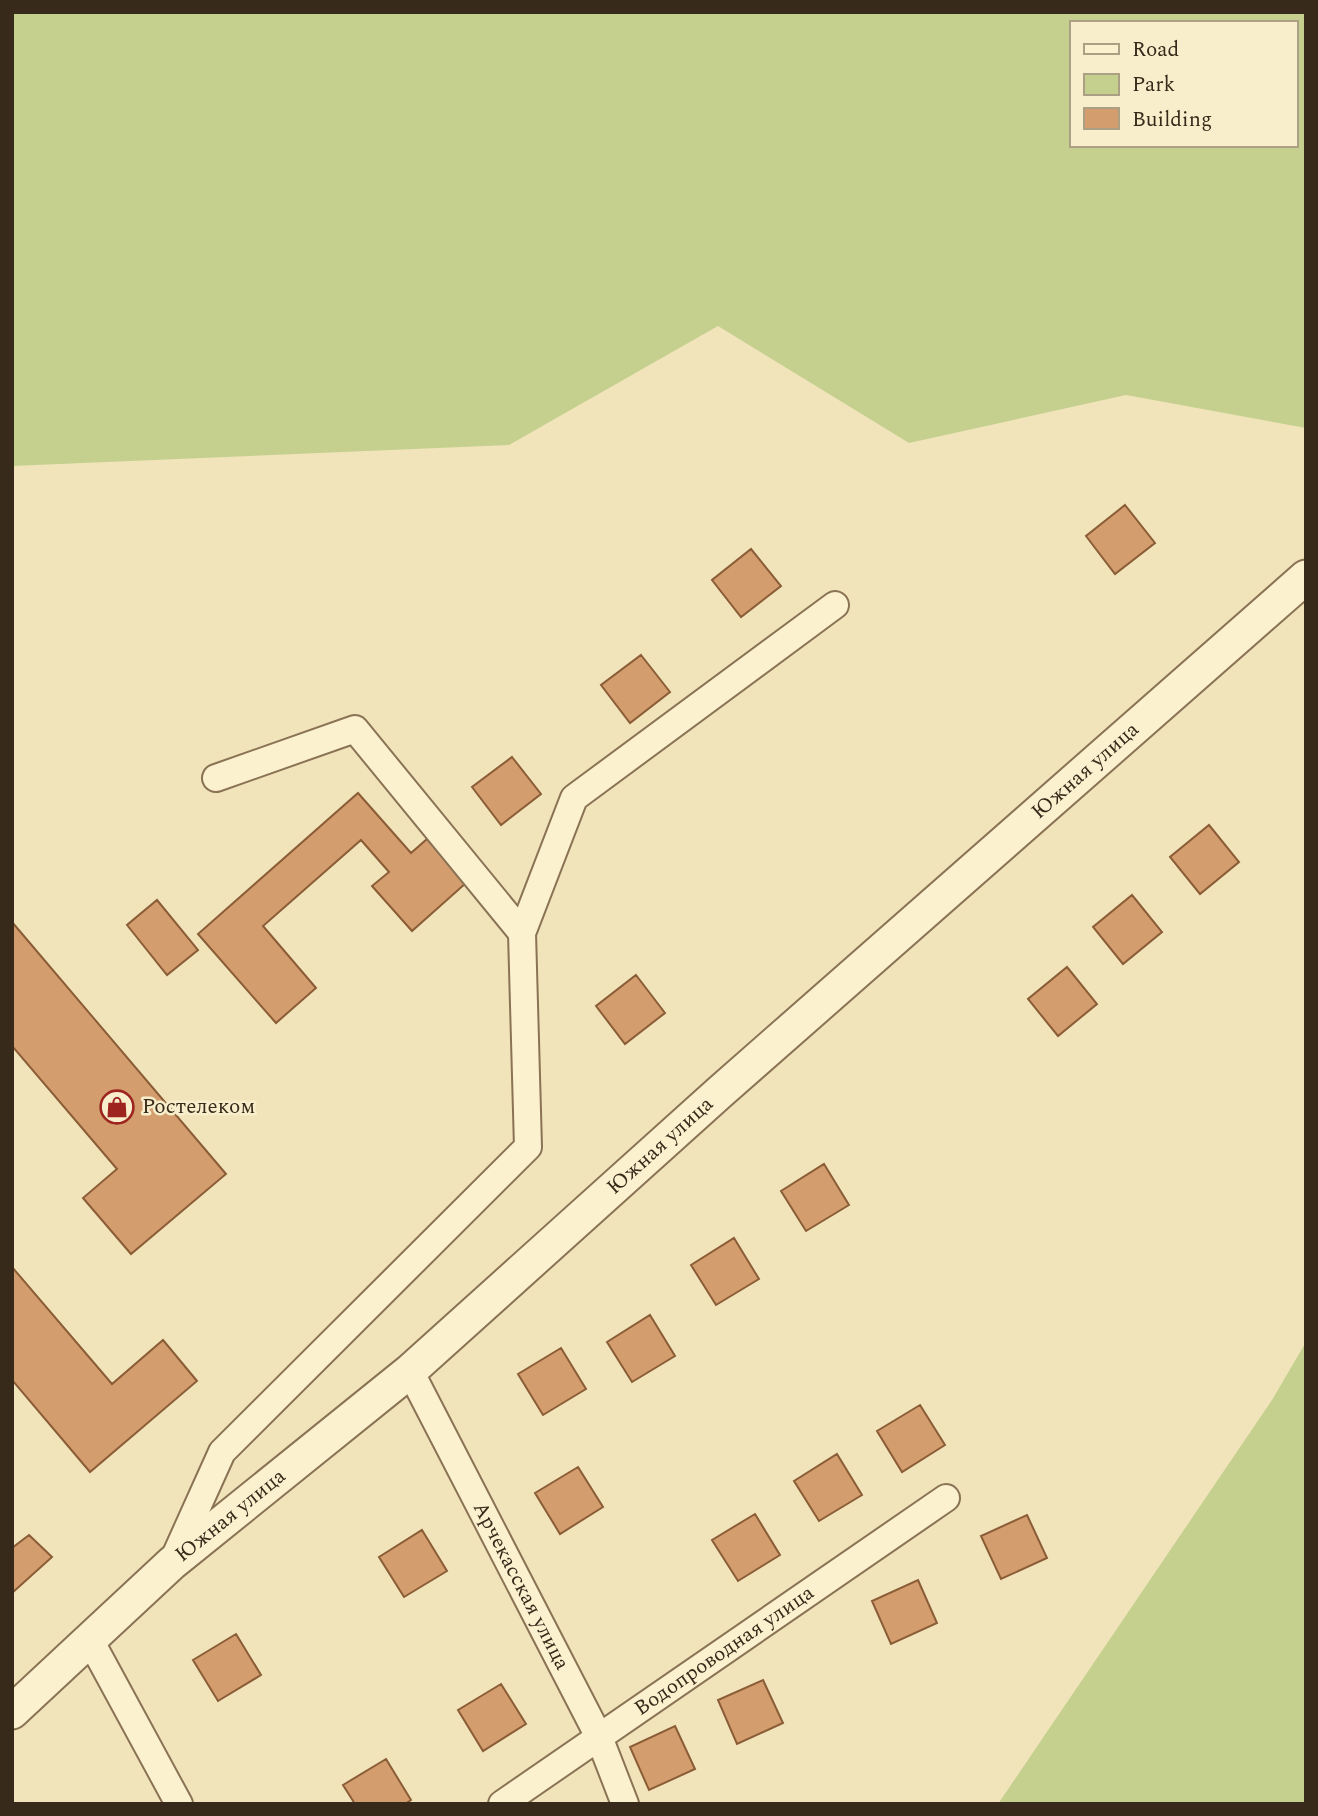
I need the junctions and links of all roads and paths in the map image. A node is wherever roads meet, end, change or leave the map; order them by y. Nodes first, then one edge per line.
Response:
1 (1306, 577) edge
2 (835, 605) dead end
3 (216, 778) dead end
4 (522, 933) junction
5 (410, 1371) junction
6 (946, 1498) dead end
7 (172, 1563) junction
8 (90, 1640) junction
9 (12, 1712) edge
10 (599, 1737) junction
11 (180, 1804) edge
12 (502, 1804) edge
13 (625, 1804) edge

1 - 5 street, Южная улица
2 - 4 street
3 - 4 street
4 - 7 street
5 - 7 street, Южная улица
5 - 10 street, Арчекасская улица
6 - 10 street, Водопроводная улица
7 - 8 street, Южная улица
8 - 9 street, Южная улица
8 - 11 street
10 - 12 street, Водопроводная улица
10 - 13 street, Арчекасская улица

